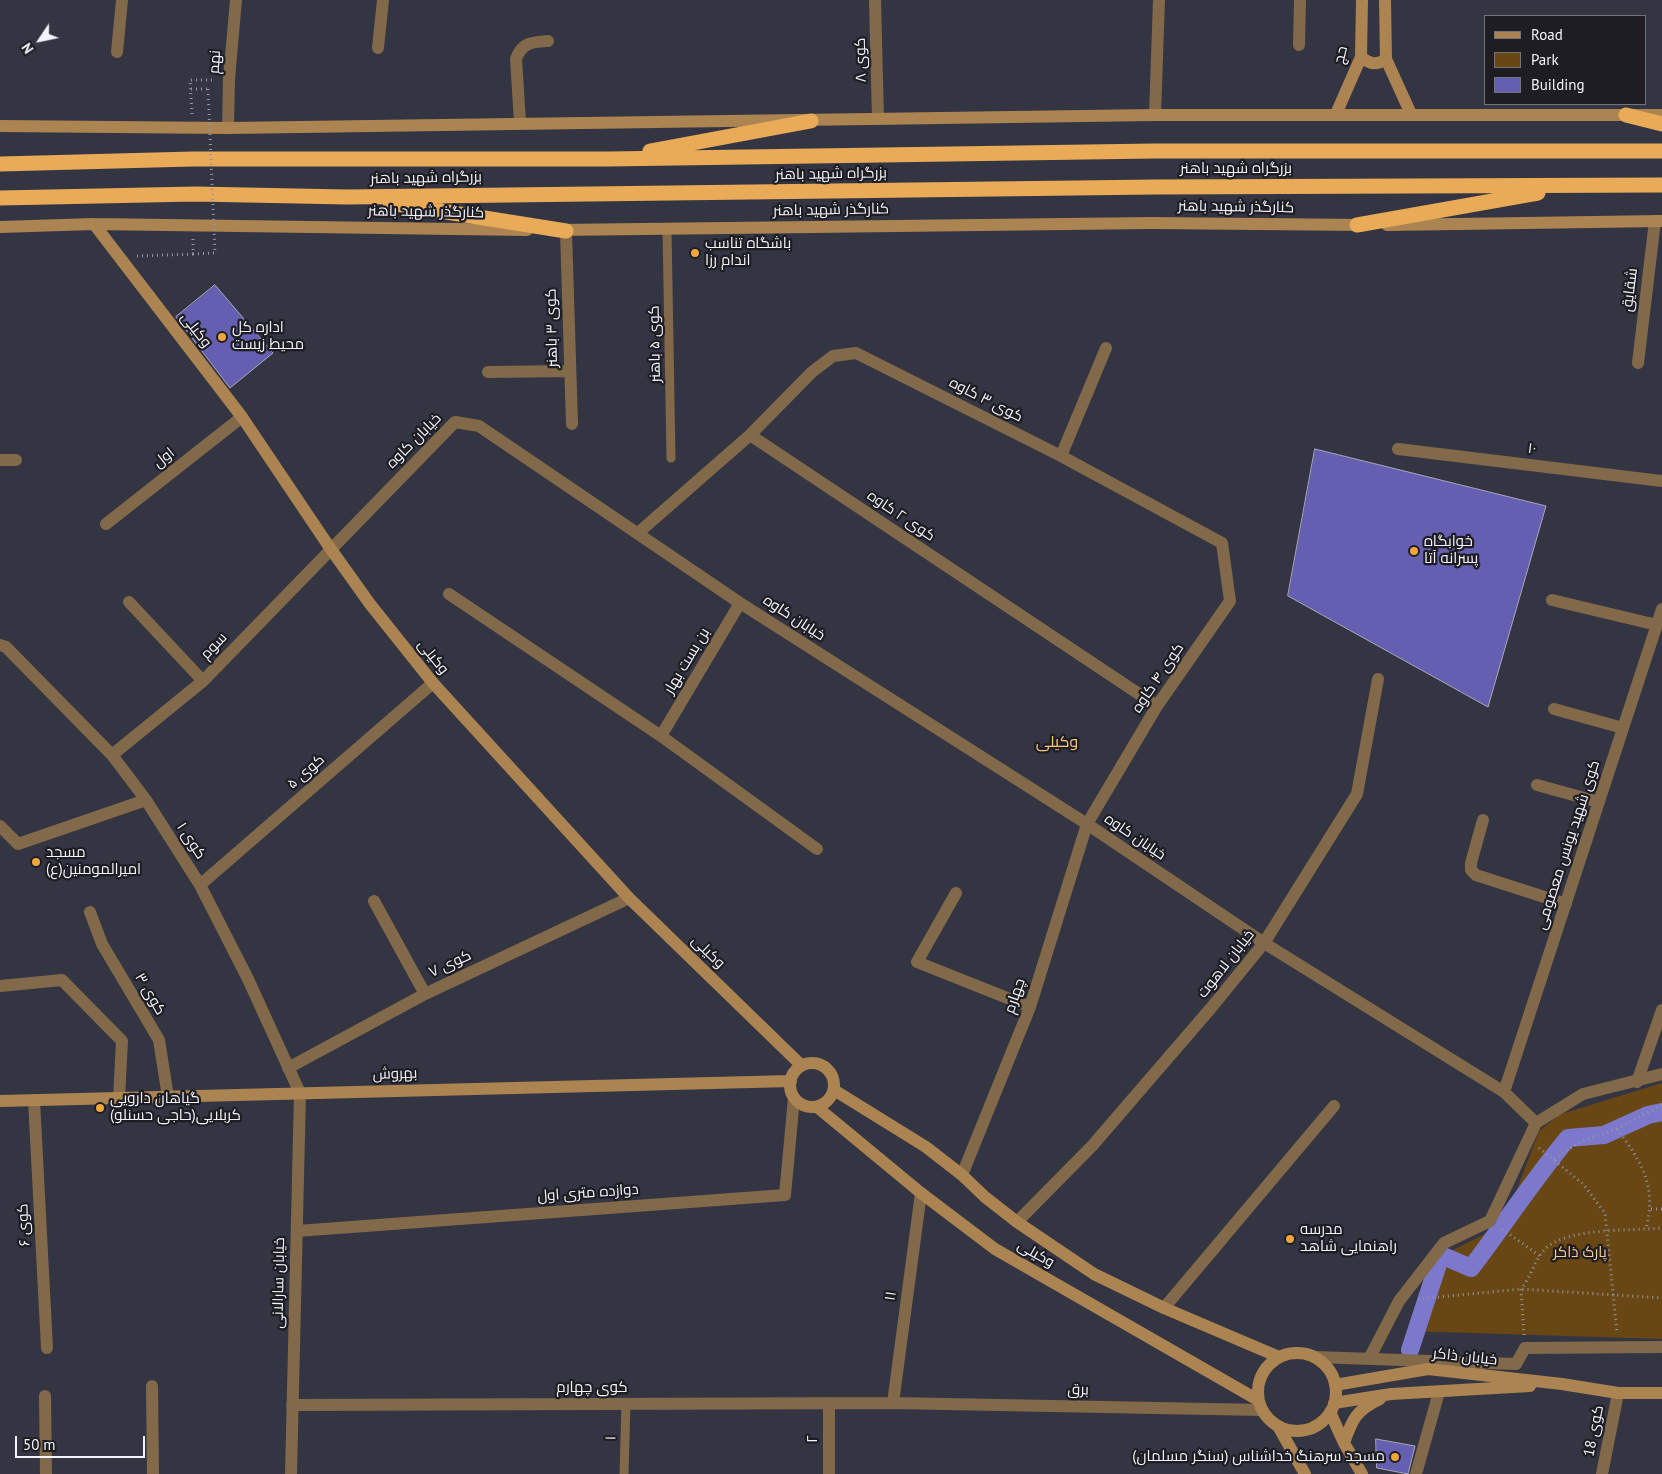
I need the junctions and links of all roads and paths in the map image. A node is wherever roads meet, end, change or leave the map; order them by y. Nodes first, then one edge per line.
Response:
1 (122, 0) edge
2 (236, 0) edge
3 (383, 0) edge
4 (876, 0) edge
5 (1159, 0) edge
6 (1300, 0) edge
7 (1362, 0) edge
8 (1385, 0) edge
9 (548, 41) dead end
10 (1299, 45) dead end
11 (378, 48) dead end
12 (116, 52) dead end
13 (1361, 57) junction
14 (1386, 59) junction
15 (229, 80) junction
16 (190, 89) junction
17 (1336, 114) junction
18 (1411, 114) junction
19 (1155, 115) junction
20 (1626, 115) junction
21 (1662, 115) edge
22 (878, 119) junction
23 (811, 121) junction
24 (520, 122) junction
25 (1662, 124) edge
26 (0, 126) edge
27 (192, 127) junction
28 (228, 128) junction
29 (1662, 151) edge
30 (608, 159) junction
31 (0, 164) edge
32 (1662, 185) edge
33 (1578, 186) junction
34 (347, 197) junction
35 (0, 198) edge
36 (1658, 221) edge
37 (94, 224) junction
38 (192, 225) junction
39 (1357, 225) junction
40 (0, 227) edge
41 (667, 229) junction
42 (566, 230) junction
43 (193, 254) junction
44 (119, 257) junction
45 (1106, 348) dead end
46 (1638, 363) dead end
47 (570, 371) junction
48 (488, 372) dead end
49 (242, 417) junction
50 (572, 424) dead end
51 (750, 435) junction
52 (1398, 449) dead end
53 (1061, 456) junction
54 (672, 458) dead end
55 (0, 460) edge
56 (16, 460) dead end
57 (1662, 481) edge
58 (106, 524) dead end
59 (638, 533) junction
60 (1222, 544) joint
61 (330, 548) junction
62 (449, 594) dead end
63 (1552, 600) dead end
64 (129, 602) dead end
65 (740, 603) junction
66 (1662, 609) edge
67 (1657, 625) junction
68 (0, 645) edge
69 (1378, 679) dead end
70 (203, 681) junction
71 (433, 683) junction
72 (1157, 706) junction
73 (1554, 709) dead end
74 (1623, 728) junction
75 (661, 736) junction
76 (112, 755) junction
77 (1537, 785) dead end
78 (146, 800) junction
79 (1599, 802) junction
80 (1483, 820) dead end
81 (1087, 824) junction
82 (0, 826) edge
83 (817, 849) dead end
84 (200, 885) junction
85 (956, 893) dead end
86 (629, 898) junction
87 (374, 901) dead end
88 (1566, 904) junction
89 (90, 912) dead end
90 (1264, 943) junction
91 (0, 986) edge
92 (425, 994) junction
93 (1030, 1007) junction
94 (1662, 1010) edge
95 (801, 1065) junction
96 (288, 1068) junction
97 (1662, 1074) edge
98 (791, 1081) junction
99 (1636, 1082) junction
100 (834, 1090) junction
101 (1504, 1092) junction
102 (300, 1093) junction
103 (168, 1097) junction
104 (119, 1098) junction
105 (794, 1098) junction
106 (34, 1100) junction
107 (0, 1101) edge
108 (1662, 1105) edge
109 (1334, 1106) dead end
110 (817, 1107) junction
111 (1536, 1123) junction
112 (1616, 1129) junction
113 (1528, 1140) junction
114 (1554, 1159) junction
115 (962, 1175) junction
116 (921, 1193) junction
117 (1651, 1209) junction
118 (1662, 1209) edge
119 (1490, 1221) junction
120 (1017, 1222) junction
121 (1662, 1228) edge
122 (1606, 1229) junction
123 (1646, 1230) junction
124 (296, 1231) junction
125 (1540, 1256) junction
126 (1521, 1289) junction
127 (1613, 1295) junction
128 (1662, 1298) edge
129 (1399, 1301) junction
130 (1164, 1308) junction
131 (1662, 1347) edge
132 (47, 1348) dead end
133 (1525, 1348) junction
134 (1618, 1348) junction
135 (1279, 1357) junction
136 (1315, 1358) junction
137 (1369, 1359) junction
138 (1562, 1384) junction
139 (1335, 1385) junction
140 (152, 1386) dead end
141 (1439, 1392) junction
142 (1662, 1393) edge
143 (1391, 1394) junction
144 (1618, 1394) junction
145 (45, 1396) dead end
146 (829, 1403) junction
147 (893, 1403) junction
148 (292, 1404) junction
149 (626, 1404) junction
150 (1260, 1405) junction
151 (1332, 1407) junction
152 (1278, 1426) junction
153 (1344, 1444) junction
154 (46, 1474) edge
155 (153, 1474) edge
156 (291, 1474) edge
157 (624, 1474) edge
158 (829, 1474) edge
159 (1305, 1474) edge
160 (1362, 1474) edge
161 (1416, 1474) edge
162 (1602, 1474) edge

1 - 12 street
2 - 15 street, نهم
3 - 11 street
4 - 22 street, کوی ۸
5 - 19 street
6 - 10 street
7 - 13 street, حج
8 - 14 street
9 - 24 street
13 - 14 street
13 - 17 street, حج
14 - 18 street
15 - 16 path
15 - 28 street, نهم
16 - 27 path
16 - 43 path, bridge
17 - 18 street
17 - 19 street
18 - 20 street
19 - 22 street
20 - 21 street
20 - 25 highway
22 - 23 street
23 - 24 street
23 - 30 highway
24 - 28 street
26 - 27 street
27 - 28 street
29 - 30 highway, بزرگراه شهید باهنر
30 - 31 highway, بزرگراه شهید باهنر
32 - 33 highway, بزرگراه شهید باهنر
33 - 34 highway, بزرگراه شهید باهنر
33 - 39 highway
34 - 35 highway, بزرگراه شهید باهنر
34 - 42 highway
36 - 39 street, کنارگذر شهید باهنر
36 - 46 street, شقایق
37 - 38 street, کنارگذر شهید باهنر
37 - 40 street, کنارگذر شهید باهنر
37 - 44 street, وکیلی
38 - 42 street, کنارگذر شهید باهنر
38 - 43 path
39 - 41 street, کنارگذر شهید باهنر
41 - 42 street, کنارگذر شهید باهنر
41 - 54 lane, کوی ۵ باهنر
42 - 47 street, کوی ۳ باهنر
43 - 44 path
44 - 49 street, وکیلی
45 - 53 street
47 - 48 street
47 - 50 street, کوی ۳ باهنر
49 - 58 street, اول
49 - 61 street, وکیلی
51 - 53 street, کوی ۳ کاوه
51 - 59 street
51 - 72 street, کوی ۲ کاوه
52 - 57 street, ۱۰
53 - 60 street, کوی ۳ کاوه
55 - 56 street
59 - 61 street, خیابان کاوه
59 - 65 street, خیابان کاوه
60 - 72 street, کوی ۴ کاوه
61 - 70 street, سوم
61 - 71 street, وکیلی
62 - 75 street
63 - 67 street
64 - 70 street
65 - 75 street, بن بست بهار
65 - 81 street, خیابان کاوه
66 - 67 street, کوی شهید یونس معصومی
67 - 74 street, کوی شهید یونس معصومی
68 - 76 street, کوی ۱
69 - 90 street, خیابان لاهوت
70 - 76 street, سوم
71 - 84 street, کوی ۵
71 - 86 street, وکیلی
72 - 81 street, کوی ۴ کاوه
73 - 74 street
74 - 79 street, کوی شهید یونس معصومی
75 - 83 street
76 - 78 street, کوی ۱
77 - 79 street
78 - 82 street
78 - 84 street, کوی ۱
79 - 88 street, کوی شهید یونس معصومی
80 - 88 street
81 - 90 street, خیابان کاوه
81 - 93 street, چهارم
84 - 96 street, کوی ۱
85 - 93 street
86 - 92 street, کوی ۷
86 - 95 street, وکیلی
87 - 92 street
88 - 101 street, کوی شهید یونس معصومی
89 - 103 street, کوی ۳
90 - 101 street, خیابان کاوه
90 - 120 street, خیابان لاهوت
91 - 104 street
92 - 96 street, کوی ۷
93 - 115 street, چهارم
94 - 99 street
95 - 98 street
95 - 100 street
96 - 102 street, کوی ۱
97 - 99 street
98 - 102 street, بهروش
98 - 105 street
99 - 111 street
100 - 110 street
100 - 115 street, وکیلی
101 - 111 street, خیابان کاوه
102 - 103 street, بهروش
102 - 124 street, خیابان سارالانی
103 - 104 street, بهروش
104 - 106 street, بهروش
105 - 110 street
105 - 124 street, دوازده متری اول
106 - 107 street, بهروش
106 - 132 street, کوی ۶
108 - 112 path
109 - 130 street
110 - 116 street, وکیلی
111 - 113 street
112 - 114 path
112 - 117 path
113 - 114 path
113 - 119 street
114 - 122 path
115 - 120 street, وکیلی
116 - 147 street, ۱۱
116 - 150 street, وکیلی
117 - 118 path
117 - 123 path
119 - 125 path
119 - 129 street
120 - 130 street, وکیلی
121 - 123 path
122 - 123 path
122 - 125 path
122 - 127 path
124 - 148 street, خیابان سارالانی
125 - 126 path
126 - 127 path
126 - 129 path
126 - 133 path
127 - 128 path
127 - 134 path
129 - 137 street
130 - 135 street, وکیلی
131 - 134 street
133 - 134 street
133 - 137 street
135 - 136 street
135 - 150 street
136 - 137 street
136 - 139 street
138 - 139 street, خیابان ذاکر
138 - 141 street, خیابان ذاکر
138 - 144 street, خیابان ذاکر
139 - 151 street
140 - 155 street
141 - 143 street, خیابان ذاکر
141 - 161 street
142 - 144 street, خیابان ذاکر
143 - 151 street, خیابان ذاکر
143 - 153 street
144 - 162 street, کوی 18
145 - 154 street
146 - 147 street, کوی چهارم
146 - 149 street, کوی چهارم
146 - 158 street, ۲
147 - 150 street, برق
148 - 149 street, کوی چهارم
148 - 156 street, خیابان سارالانی
149 - 157 lane, ۱
150 - 152 street
151 - 152 street
151 - 153 street
152 - 159 street
153 - 160 street

